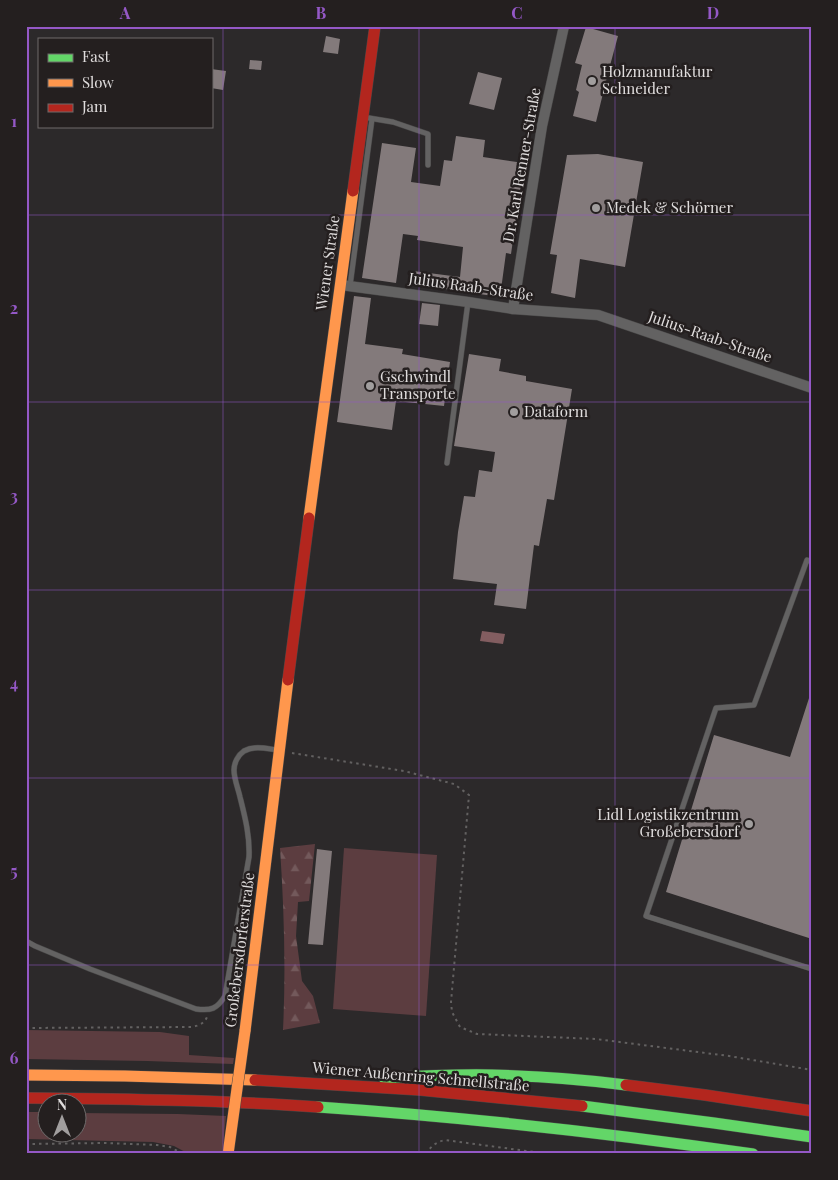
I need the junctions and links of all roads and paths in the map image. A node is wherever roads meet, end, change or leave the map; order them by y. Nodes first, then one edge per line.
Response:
1 (375, 26) edge
2 (564, 26) edge
3 (368, 118) junction
4 (428, 164) dead end
5 (345, 285) junction
6 (468, 302) junction
7 (513, 309) junction
8 (598, 315) joint
9 (812, 388) edge
10 (447, 463) dead end
11 (812, 562) edge
12 (279, 750) junction
13 (26, 941) edge
14 (812, 970) edge
15 (210, 1009) junction
16 (26, 1028) edge
17 (812, 1070) edge
18 (26, 1075) edge
19 (319, 1084) junction
20 (26, 1098) edge
21 (812, 1111) edge
22 (812, 1137) edge
23 (26, 1144) edge
24 (723, 1149) junction
25 (183, 1154) edge
26 (228, 1154) edge
27 (426, 1154) edge
28 (548, 1154) edge
29 (735, 1154) edge
30 (752, 1154) edge

1 - 3 main road, Wiener Straße
2 - 7 street, Dr. Karl Renner-Straße
3 - 4 lane
3 - 5 main road, Wiener Straße
5 - 6 street, Julius Raab-Straße
5 - 12 main road, Wiener Straße
6 - 7 street, Julius Raab-Straße
6 - 10 lane
7 - 8 street, Julius Raab-Straße
8 - 9 street, Julius-Raab-Straße
11 - 14 lane
12 - 15 lane
12 - 17 path
12 - 26 main road, Großebersdorferstraße, bridge
13 - 15 lane
15 - 16 path
18 - 19 main road, Wiener Außenring Schnellstraße
19 - 21 main road
19 - 22 main road, Wiener Außenring Schnellstraße
20 - 24 main road
23 - 25 path
24 - 29 main road
24 - 30 main road
27 - 28 path

